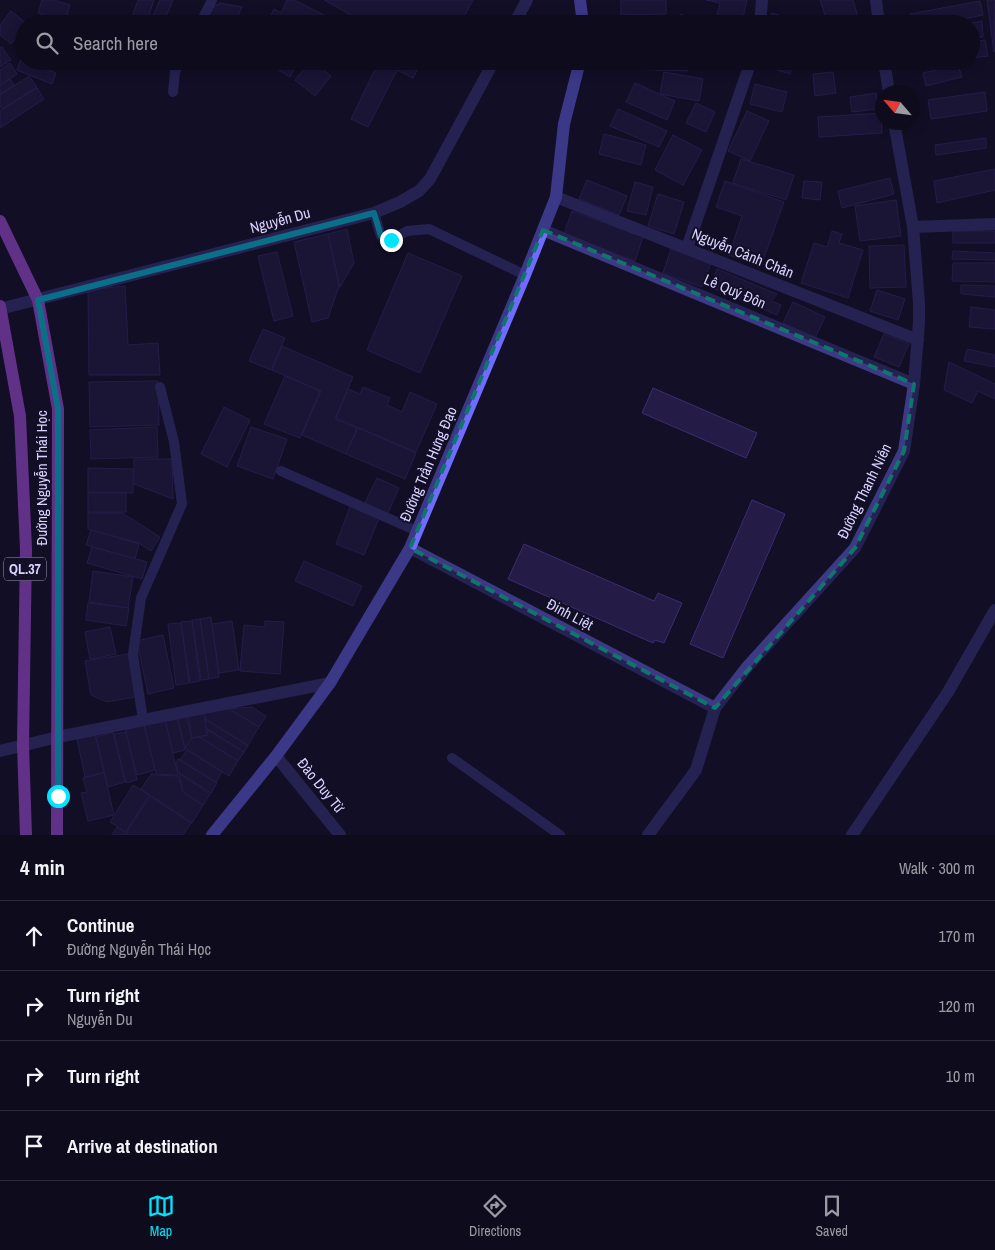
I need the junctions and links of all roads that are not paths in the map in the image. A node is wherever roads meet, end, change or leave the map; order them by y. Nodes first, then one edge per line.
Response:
1 (212, 0) edge
2 (528, 0) edge
3 (580, 0) edge
4 (762, 0) edge
5 (876, 0) edge
6 (204, 15) edge
7 (519, 15) edge
8 (582, 15) edge
9 (761, 15) edge
10 (878, 15) edge
11 (176, 70) edge
12 (489, 70) edge
13 (578, 70) edge
14 (748, 70) edge
15 (885, 70) edge
16 (888, 85) edge
17 (173, 92) dead end
18 (895, 130) edge
19 (556, 197) junction
20 (374, 213) junction
21 (0, 221) edge
22 (995, 224) edge
23 (913, 227) junction
24 (543, 230) junction
25 (687, 248) junction
26 (526, 275) junction
27 (38, 300) junction
28 (1, 308) edge
29 (918, 340) junction
30 (914, 384) junction
31 (160, 387) dead end
32 (281, 471) dead end
33 (417, 531) junction
34 (410, 548) junction
35 (995, 610) edge
36 (330, 683) junction
37 (715, 708) junction
38 (143, 720) junction
39 (58, 737) junction
40 (23, 745) junction
41 (0, 751) edge
42 (276, 756) junction
43 (452, 758) dead end
44 (26, 835) edge
45 (57, 835) edge
46 (212, 835) edge
47 (340, 835) edge
48 (560, 835) edge
49 (648, 835) edge
50 (852, 835) edge

1 - 6 lane
2 - 7 street
3 - 8 street
4 - 9 street
5 - 10 street
11 - 17 lane
12 - 20 street, Nguyễn Du
13 - 19 street, Đường Trần Hưng Đạo
14 - 25 street
15 - 16 street
18 - 23 street, Đường Thanh Niên
19 - 24 street, Đường Trần Hưng Đạo
19 - 25 street, Nguyễn Cảnh Chân
20 - 26 lane
20 - 27 street, Nguyễn Du
21 - 27 main road, Đường Nguyễn Thái Học / QL.37
22 - 23 street
23 - 29 street, Đường Thanh Niên
24 - 26 street, Đường Trần Hưng Đạo
24 - 30 street, Lê Quý Đôn
25 - 29 street, Nguyễn Cảnh Chân
26 - 33 street, Đường Trần Hưng Đạo
27 - 28 street, Nguyễn Du
27 - 39 main road, Đường Nguyễn Thái Học / QL.37
28 - 40 main road, Đường Nguyễn Thái Học / QL.37
29 - 30 street, Đường Thanh Niên
30 - 37 street, Đường Thanh Niên
31 - 38 lane
32 - 33 lane
33 - 34 street, Đường Trần Hưng Đạo
34 - 36 street, Đường Trần Hưng Đạo
34 - 37 street, Đinh Liệt
35 - 50 street
36 - 38 street
36 - 42 street, Đường Trần Hưng Đạo
37 - 49 street, Đường Thanh Niên
38 - 39 street
39 - 40 street
39 - 45 main road, Đường Nguyễn Thái Học / QL.37
40 - 41 street
40 - 44 main road, Đường Nguyễn Thái Học / QL.37
42 - 46 street, Đường Trần Hưng Đạo
42 - 47 street, Đào Duy Từ
43 - 48 lane

